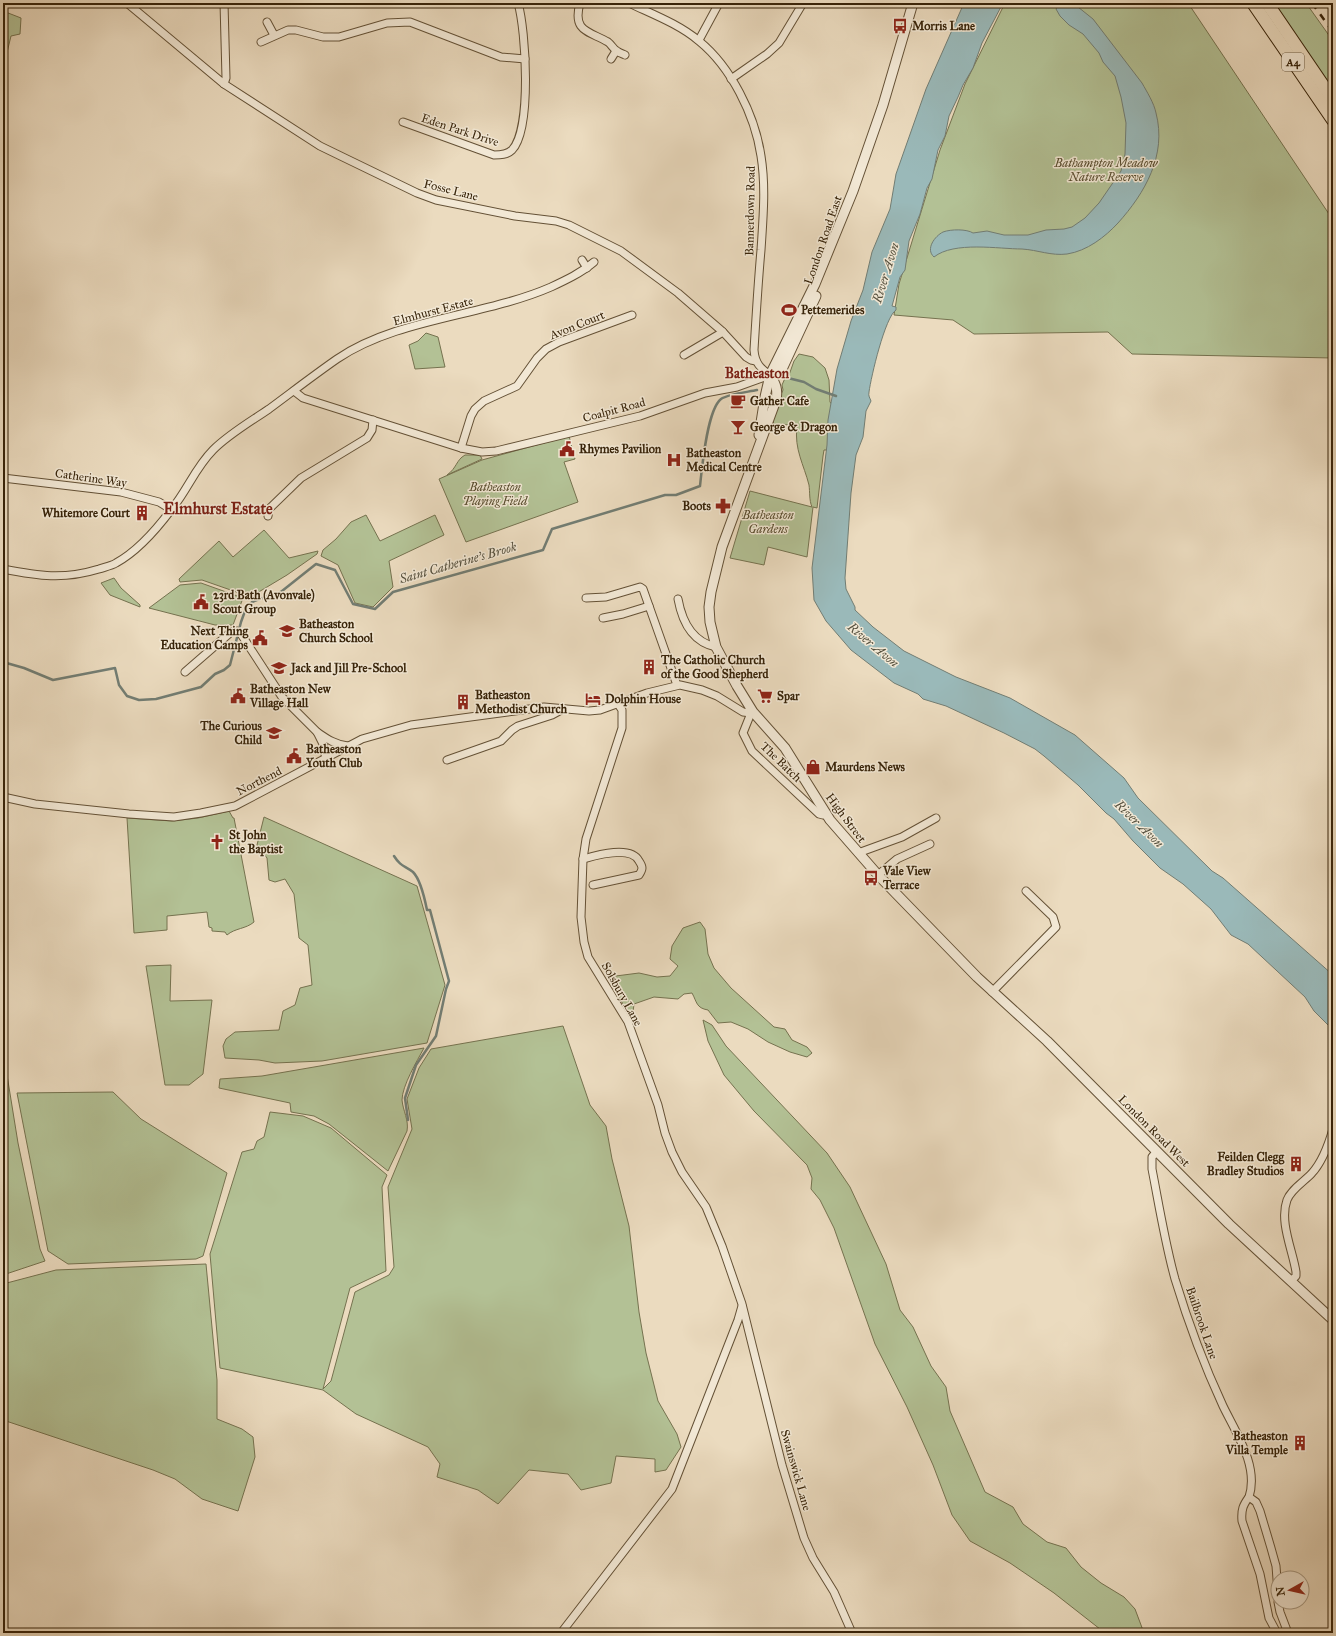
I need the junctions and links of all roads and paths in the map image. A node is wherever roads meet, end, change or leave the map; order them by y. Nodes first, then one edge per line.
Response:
1 (127, 3) edge
2 (224, 3) edge
3 (518, 3) edge
4 (580, 3) edge
5 (629, 3) edge
6 (719, 3) edge
7 (803, 3) edge
8 (913, 3) edge
9 (1253, 3) edge
10 (1267, 3) edge
11 (267, 22) dead end
12 (274, 35) junction
13 (699, 40) junction
14 (260, 42) dead end
15 (616, 51) junction
16 (625, 55) dead end
17 (525, 59) junction
18 (611, 59) dead end
19 (731, 79) junction
20 (224, 84) junction
21 (1333, 100) edge
22 (1333, 120) edge
23 (403, 122) dead end
24 (582, 260) dead end
25 (594, 262) dead end
26 (586, 268) junction
27 (632, 314) dead end
28 (723, 332) junction
29 (684, 355) dead end
30 (756, 361) junction
31 (770, 376) junction
32 (294, 391) junction
33 (374, 420) junction
34 (461, 448) junction
35 (3, 478) edge
36 (172, 510) junction
37 (268, 516) dead end
38 (3, 569) edge
39 (586, 598) dead end
40 (678, 599) dead end
41 (649, 606) junction
42 (603, 618) dead end
43 (716, 647) junction
44 (185, 672) dead end
45 (678, 685) junction
46 (618, 704) junction
47 (563, 709) junction
48 (752, 712) junction
49 (317, 732) junction
50 (348, 746) junction
51 (326, 758) junction
52 (447, 760) dead end
53 (3, 797) edge
54 (825, 812) junction
55 (936, 818) dead end
56 (930, 844) dead end
57 (858, 853) junction
58 (583, 859) junction
59 (878, 875) junction
60 (594, 885) dead end
61 (1026, 891) dead end
62 (992, 992) junction
63 (1046, 1041) joint
64 (1333, 1129) edge
65 (1157, 1151) junction
66 (1291, 1281) junction
67 (742, 1304) junction
68 (1333, 1320) edge
69 (1249, 1497) junction
70 (1276, 1570) edge
71 (1280, 1610) edge
72 (561, 1633) edge
73 (852, 1633) edge
74 (1277, 1633) edge
75 (1288, 1633) edge

1 - 20 street, Fosse Lane
2 - 20 street
3 - 17 street, Eden Park Drive
4 - 15 street
5 - 13 street, Bannerdown Road
6 - 13 street
7 - 19 street
8 - 31 street, London Road East
9 - 22 highway, A4
10 - 21 highway, A4
11 - 12 street
12 - 14 street
12 - 17 street
13 - 19 street, Bannerdown Road
15 - 16 street
15 - 18 street
17 - 23 street, Eden Park Drive
19 - 30 street, Bannerdown Road
20 - 28 street, Fosse Lane
24 - 26 street
25 - 26 street, Elmhurst Estate
26 - 32 street, Elmhurst Estate
27 - 34 street, Avon Court
28 - 29 street
28 - 30 street, Fosse Lane
30 - 31 street
31 - 34 street, Coalpit Road
31 - 43 street, High Street
32 - 33 street
32 - 36 street, Elmhurst Estate
33 - 34 street
33 - 37 street
35 - 36 street, Catherine Way
36 - 38 street
39 - 41 street
40 - 43 street
41 - 42 street
41 - 45 street
43 - 48 street, High Street
44 - 49 street
45 - 46 street, Northend
45 - 48 street
46 - 47 street, Northend
46 - 58 street, Solsbury Lane
47 - 50 street, Northend
47 - 52 street
48 - 54 street, High Street
48 - 54 street, The Batch
49 - 50 street
49 - 51 street
50 - 51 street, Northend
51 - 53 street, Northend
54 - 57 street, High Street
55 - 57 street
56 - 59 street
57 - 59 street, High Street
58 - 60 street
58 - 67 street, Solsbury Lane
59 - 62 street, High Street
61 - 62 street
62 - 63 street, High Street
63 - 65 street, London Road West
64 - 66 street
65 - 66 street, London Road West
65 - 69 street, Bailbrook Lane
66 - 68 street, London Road West
67 - 72 street
67 - 73 street, Swainswick Lane
69 - 70 street
69 - 74 street, Bailbrook Lane
71 - 75 street

